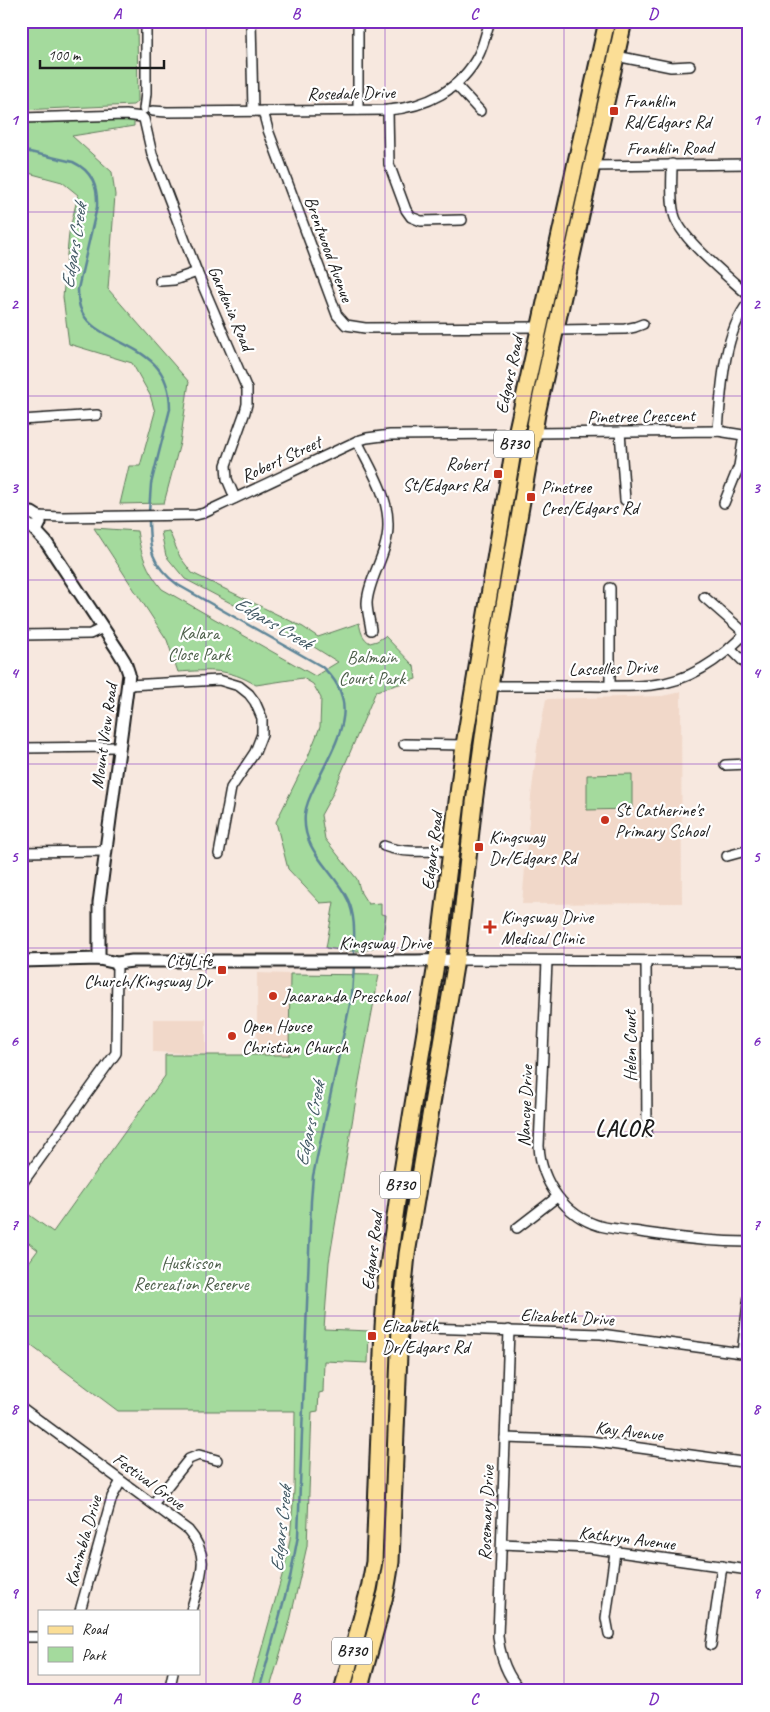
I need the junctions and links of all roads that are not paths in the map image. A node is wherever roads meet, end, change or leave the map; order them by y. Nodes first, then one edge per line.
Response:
1 (146, 21) edge
2 (252, 21) edge
3 (358, 21) edge
4 (490, 21) edge
5 (607, 21) edge
6 (624, 21) edge
7 (616, 56) junction
8 (690, 66) dead end
9 (456, 84) junction
10 (358, 110) junction
11 (388, 110) junction
12 (252, 111) junction
13 (263, 111) junction
14 (480, 112) dead end
15 (147, 114) junction
16 (21, 118) edge
17 (672, 164) junction
18 (749, 164) edge
19 (592, 166) junction
20 (462, 220) dead end
21 (557, 245) junction
22 (573, 249) junction
23 (197, 272) junction
24 (160, 281) dead end
25 (749, 296) edge
26 (749, 302) edge
27 (643, 324) dead end
28 (539, 326) junction
29 (555, 330) junction
30 (97, 415) dead end
31 (21, 420) edge
32 (718, 431) junction
33 (620, 432) junction
34 (533, 433) junction
35 (516, 434) junction
36 (746, 436) edge
37 (357, 441) junction
38 (235, 498) junction
39 (625, 500) dead end
40 (21, 503) edge
41 (724, 503) dead end
42 (29, 519) edge
43 (494, 562) junction
44 (511, 563) junction
45 (610, 588) dead end
46 (704, 597) dead end
47 (104, 628) junction
48 (371, 630) dead end
49 (747, 631) edge
50 (21, 635) edge
51 (730, 648) junction
52 (749, 667) edge
53 (129, 685) junction
54 (490, 686) junction
55 (610, 686) junction
56 (404, 744) dead end
57 (464, 745) junction
58 (120, 747) junction
59 (21, 748) edge
60 (749, 764) edge
61 (725, 766) dead end
62 (457, 802) junction
63 (474, 803) junction
64 (384, 846) dead end
65 (452, 850) junction
66 (749, 850) edge
67 (21, 852) edge
68 (106, 852) junction
69 (219, 854) dead end
70 (727, 856) dead end
71 (100, 959) junction
72 (456, 960) junction
73 (21, 961) edge
74 (436, 961) junction
75 (547, 961) junction
76 (646, 961) junction
77 (749, 961) edge
78 (116, 963) junction
79 (647, 1132) dead end
80 (21, 1185) edge
81 (557, 1197) junction
82 (518, 1228) dead end
83 (749, 1242) edge
84 (749, 1295) edge
85 (383, 1327) junction
86 (400, 1327) junction
87 (509, 1330) junction
88 (745, 1354) edge
89 (21, 1407) edge
90 (505, 1438) junction
91 (217, 1460) dead end
92 (749, 1463) edge
93 (121, 1481) junction
94 (153, 1504) junction
95 (375, 1539) junction
96 (392, 1540) junction
97 (502, 1544) junction
98 (615, 1552) junction
99 (722, 1566) junction
100 (749, 1570) edge
101 (80, 1610) edge
102 (190, 1610) edge
103 (609, 1634) dead end
104 (21, 1637) edge
105 (38, 1637) edge
106 (711, 1645) dead end
107 (173, 1674) edge
108 (169, 1691) edge
109 (342, 1691) edge
110 (359, 1691) edge
111 (521, 1691) edge

1 - 15 street, Gardenia Road
2 - 12 street
3 - 10 street
4 - 9 street, Rosedale Drive
5 - 21 main road, Edgars Road / B730
6 - 7 main road, Edgars Road / B730
7 - 8 street
7 - 19 main road, Edgars Road / B730
9 - 11 street, Rosedale Drive
9 - 14 street
10 - 11 street, Rosedale Drive
10 - 13 street, Rosedale Drive
11 - 20 street
12 - 13 street, Rosedale Drive
12 - 15 street, Rosedale Drive
13 - 28 street, Brentwood Avenue
15 - 16 street, Rosedale Drive
15 - 23 street, Gardenia Road
17 - 18 street, Franklin Road
17 - 19 street, Franklin Road
17 - 25 street
19 - 22 main road, Edgars Road / B730
21 - 22 main road
21 - 28 main road, Edgars Road / B730
22 - 29 main road, Edgars Road / B730
23 - 24 street
23 - 38 street, Gardenia Road
26 - 32 street
27 - 29 street
28 - 35 main road, Edgars Road / B730
29 - 34 main road, Edgars Road / B730
30 - 31 street
32 - 33 street, Pinetree Crescent
32 - 36 street, Pinetree Crescent
33 - 34 street, Pinetree Crescent
33 - 39 street
34 - 44 main road, Edgars Road / B730
35 - 37 street, Robert Street
35 - 43 main road, Edgars Road / B730
36 - 41 street
37 - 38 street, Robert Street
37 - 48 street
38 - 42 street, Robert Street
40 - 42 street, Mount View Road
42 - 47 street, Mount View Road
43 - 44 main road
43 - 57 main road, Edgars Road / B730
44 - 54 main road, Edgars Road / B730
45 - 55 street
46 - 49 street
47 - 50 street
47 - 53 street, Mount View Road
49 - 51 street, Lascelles Drive
51 - 52 street
51 - 55 street, Lascelles Drive
53 - 58 street, Mount View Road
53 - 69 street
54 - 55 street, Lascelles Drive
54 - 63 main road, Edgars Road / B730
56 - 57 street
57 - 62 main road, Edgars Road / B730
58 - 59 street
58 - 68 street, Mount View Road
60 - 61 street
62 - 63 main road
62 - 65 main road, Edgars Road / B730
63 - 72 main road, Edgars Road / B730
64 - 65 street
65 - 74 main road, Edgars Road / B730
66 - 70 street
67 - 68 street
68 - 71 street, Mount View Road
71 - 73 street, Kingsway Drive
71 - 78 street, Kingsway Drive
72 - 74 street, Kingsway Drive
72 - 75 street, Kingsway Drive
72 - 86 main road, Edgars Road / B730
74 - 78 street, Kingsway Drive
74 - 85 main road, Edgars Road / B730
75 - 76 street, Kingsway Drive
75 - 81 street, Nancye Drive
76 - 77 street, Kingsway Drive
76 - 79 street, Helen Court
78 - 80 street
81 - 82 street
81 - 83 street, Nancye Drive
84 - 88 street
85 - 86 street, Elizabeth Drive
85 - 95 main road, Edgars Road / B730
86 - 87 street, Elizabeth Drive
86 - 96 main road, Edgars Road / B730
87 - 88 street, Elizabeth Drive
87 - 90 street, Rosemary Drive
89 - 93 street, Festival Grove
90 - 92 street, Kay Avenue
90 - 97 street, Rosemary Drive
91 - 94 street
93 - 94 street, Festival Grove
93 - 101 street, Kanimbla Drive
94 - 102 street, Festival Grove
95 - 96 main road
95 - 109 main road, Edgars Road / B730
96 - 110 main road, Edgars Road / B730
97 - 98 street, Kathryn Avenue
97 - 111 street, Rosemary Drive
98 - 99 street, Kathryn Avenue
98 - 103 street
99 - 100 street, Kathryn Avenue
99 - 106 street
104 - 105 street
107 - 108 street

